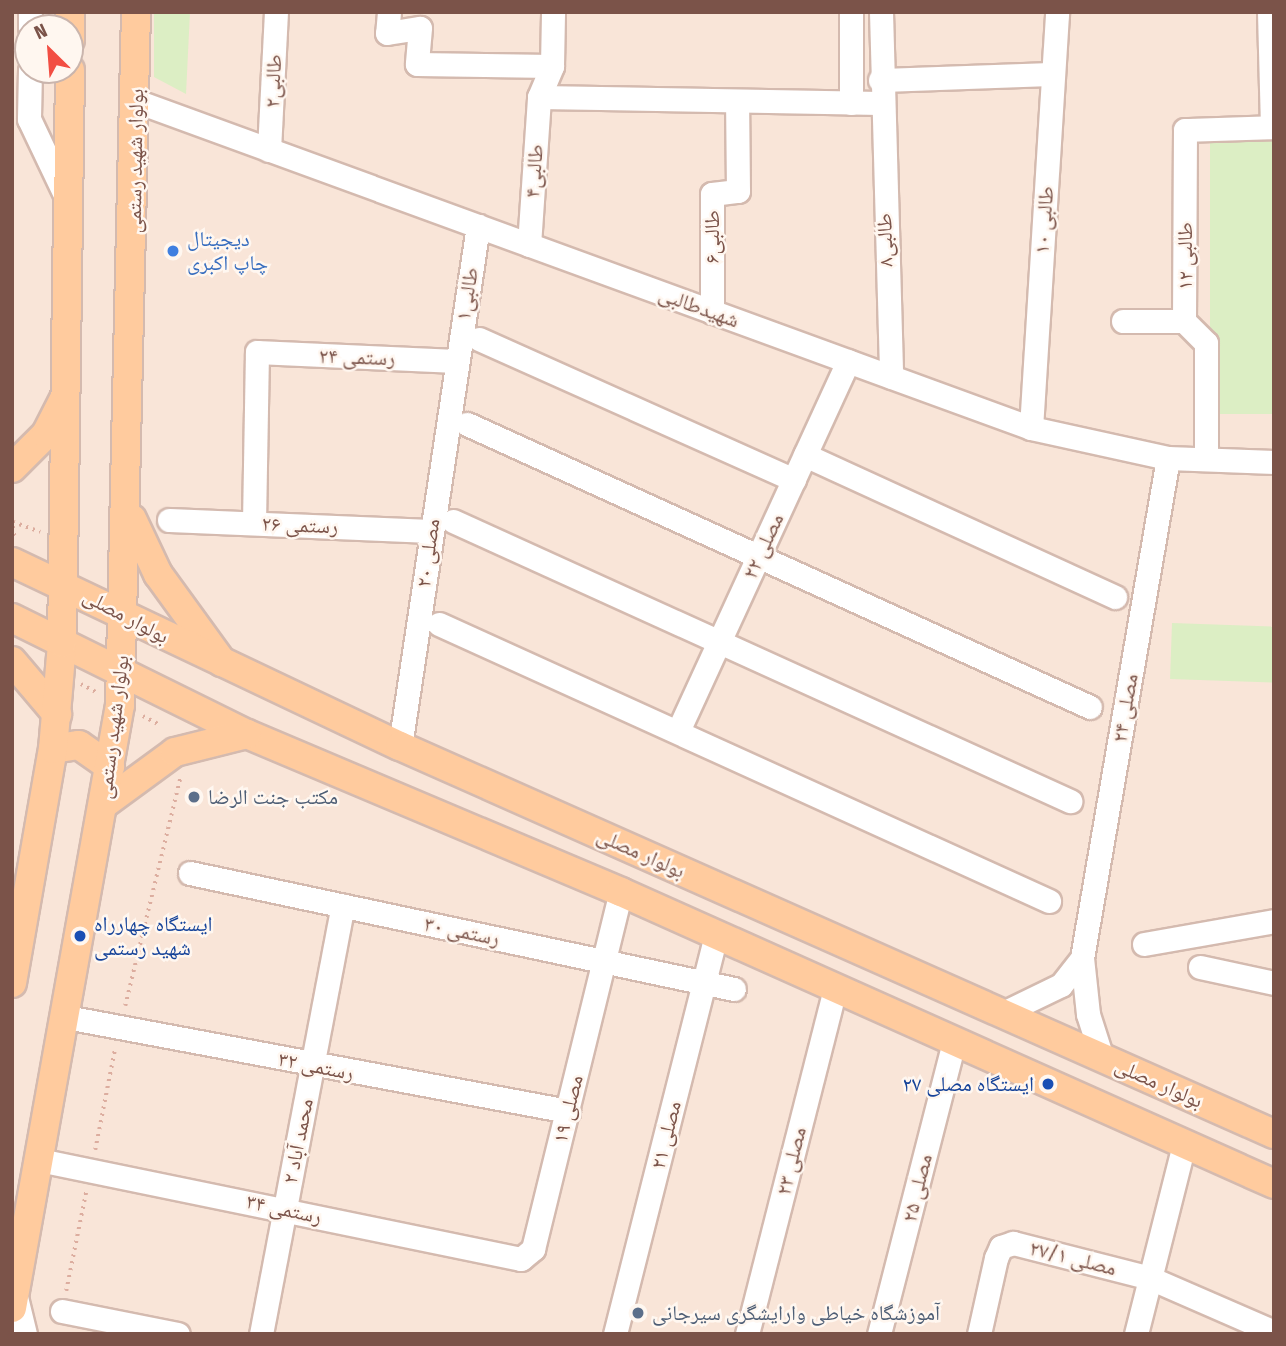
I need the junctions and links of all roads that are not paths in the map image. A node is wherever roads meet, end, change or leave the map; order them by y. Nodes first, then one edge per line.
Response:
1 (136, 12) edge
2 (276, 12) edge
3 (389, 12) edge
4 (553, 12) edge
5 (851, 12) edge
6 (881, 12) edge
7 (1057, 12) edge
8 (1269, 12) edge
9 (552, 66) junction
10 (1053, 74) junction
11 (880, 79) junction
12 (27, 84) edge
13 (70, 84) edge
14 (539, 97) junction
15 (737, 101) junction
16 (136, 102) junction
17 (851, 103) junction
18 (880, 103) junction
19 (21, 116) edge
20 (1273, 127) edge
21 (270, 150) junction
22 (69, 204) junction
23 (478, 226) junction
24 (529, 245) junction
25 (712, 312) junction
26 (1123, 321) dead end
27 (1184, 321) junction
28 (479, 338) dead end
29 (456, 361) junction
30 (848, 361) junction
31 (891, 377) junction
32 (66, 393) junction
33 (467, 424) dead end
34 (1031, 428) junction
35 (805, 455) junction
36 (1168, 458) junction
37 (1206, 459) junction
38 (1274, 462) edge
39 (12, 468) edge
40 (794, 480) junction
41 (129, 514) junction
42 (169, 520) dead end
43 (453, 521) dead end
44 (254, 523) junction
45 (431, 531) junction
46 (759, 555) junction
47 (12, 562) edge
48 (64, 583) junction
49 (1115, 597) dead end
50 (126, 615) junction
51 (12, 618) edge
52 (439, 624) dead end
53 (720, 640) junction
54 (62, 643) junction
55 (12, 661) edge
56 (224, 665) junction
57 (121, 669) junction
58 (1090, 707) dead end
59 (57, 713) junction
60 (678, 731) junction
61 (247, 734) junction
62 (400, 746) junction
63 (53, 748) junction
64 (110, 767) junction
65 (1070, 801) dead end
66 (104, 804) junction
67 (190, 873) dead end
68 (20, 890) edge
69 (621, 892) junction
70 (1049, 901) dead end
71 (343, 906) junction
72 (1274, 921) edge
73 (716, 936) junction
74 (1144, 944) dead end
75 (1082, 958) junction
76 (603, 961) junction
77 (1200, 967) dead end
78 (704, 982) junction
79 (12, 983) edge
80 (1274, 983) edge
81 (835, 988) junction
82 (734, 989) dead end
83 (1003, 1013) junction
84 (66, 1017) junction
85 (954, 1042) junction
86 (1102, 1058) junction
87 (313, 1066) junction
88 (568, 1111) junction
89 (1274, 1134) edge
90 (1184, 1144) junction
91 (39, 1160) junction
92 (1274, 1184) edge
93 (285, 1209) junction
94 (528, 1255) joint
95 (1150, 1278) junction
96 (14, 1300) edge
97 (62, 1311) dead end
98 (1274, 1332) edge
99 (24, 1334) edge
100 (178, 1334) edge
101 (261, 1334) edge
102 (615, 1334) edge
103 (747, 1334) edge
104 (879, 1334) edge
105 (979, 1334) edge
106 (1136, 1334) edge

1 - 16 main road, بولوار شهید رستمی
2 - 21 street, طالبی۲
3 - 9 street
4 - 9 street
5 - 17 street
6 - 11 street, طالبی۸
7 - 10 street, طالبی ۱۰
8 - 20 street
9 - 14 street, طالبی۴
10 - 11 street
10 - 34 street, طالبی ۱۰
11 - 18 street, طالبی۸
12 - 19 street
13 - 22 main road
14 - 15 street
14 - 24 street, طالبی۴
15 - 17 street
15 - 25 street, طالبی۶
16 - 21 street, شهیدطالبی
16 - 41 main road, بولوار شهید رستمی
17 - 18 street
18 - 31 street, طالبی۸
19 - 22 street
20 - 27 street, طالبی ۱۲
21 - 23 street, شهیدطالبی
22 - 32 main road
23 - 24 street, شهیدطالبی
23 - 29 street, طالبی۱
24 - 25 street, شهیدطالبی
25 - 30 street, شهیدطالبی
26 - 27 street
27 - 37 street, طالبی ۱۲
28 - 40 street
29 - 44 street, رستمی ۲۴
29 - 45 street, مصلی ۲۰
30 - 31 street, شهیدطالبی
30 - 35 street, مصلی ۲۲
31 - 34 street, شهیدطالبی
32 - 39 main road
32 - 48 main road
33 - 46 street
34 - 36 street, شهیدطالبی
35 - 40 street, مصلی ۲۲
35 - 49 street
36 - 37 street, شهیدطالبی
36 - 75 street, مصلی ۲۴
37 - 38 street, شهیدطالبی
40 - 46 street, مصلی ۲۲
41 - 50 main road, بولوار شهید رستمی
41 - 56 main road
42 - 44 street, رستمی ۲۶
43 - 53 street
44 - 45 street, رستمی ۲۶
45 - 62 street, مصلی ۲۰
46 - 53 street, مصلی ۲۲
46 - 58 street
47 - 48 main road, بولوار مصلی
48 - 50 main road, بولوار مصلی
48 - 54 main road
50 - 56 main road, بولوار مصلی
50 - 57 main road, بولوار شهید رستمی
51 - 54 main road, بولوار مصلی
52 - 60 street
53 - 60 street, مصلی ۲۲
53 - 65 street
54 - 57 main road, بولوار مصلی
54 - 59 main road
55 - 59 main road
56 - 62 main road, بولوار مصلی
57 - 61 main road, بولوار مصلی
57 - 64 main road, بولوار شهید رستمی
59 - 63 main road
60 - 70 street
61 - 66 main road
61 - 69 main road, بولوار مصلی
62 - 83 main road, بولوار مصلی
63 - 64 main road
63 - 68 main road
64 - 66 main road, بولوار شهید رستمی
66 - 84 main road, بولوار شهید رستمی
67 - 71 street, رستمی ۳۰
68 - 79 main road
69 - 73 main road, بولوار مصلی
69 - 76 street, مصلی ۱۹
71 - 76 street, رستمی ۳۰
71 - 87 street, محمد آباد ۲
72 - 74 street
73 - 78 street, مصلی ۲۱
73 - 81 main road, بولوار مصلی
75 - 83 street
75 - 86 street, مصلی ۲۴
76 - 78 street, رستمی ۳۰
76 - 88 street, مصلی ۱۹
77 - 80 street
78 - 82 street, رستمی ۳۰
78 - 102 street, مصلی ۲۱
81 - 85 main road, بولوار مصلی
81 - 103 street, مصلی ۲۳
83 - 86 main road, بولوار مصلی
84 - 87 street, رستمی ۳۲
84 - 91 main road, بولوار شهید رستمی
85 - 90 main road, بولوار مصلی
85 - 104 street, مصلی ۲۵
86 - 89 main road, بولوار مصلی
87 - 88 street, رستمی ۳۲
87 - 93 street, محمد آباد ۲
88 - 94 street, مصلی ۱۹
90 - 92 main road, بولوار مصلی
90 - 95 street
91 - 93 street, رستمی ۳۴
91 - 96 main road, بولوار شهید رستمی
93 - 94 street, رستمی ۳۴
93 - 101 street, محمد آباد ۲
95 - 98 street
95 - 105 street, مصلی ۲۷/۱
95 - 106 street
96 - 99 street
97 - 100 street

